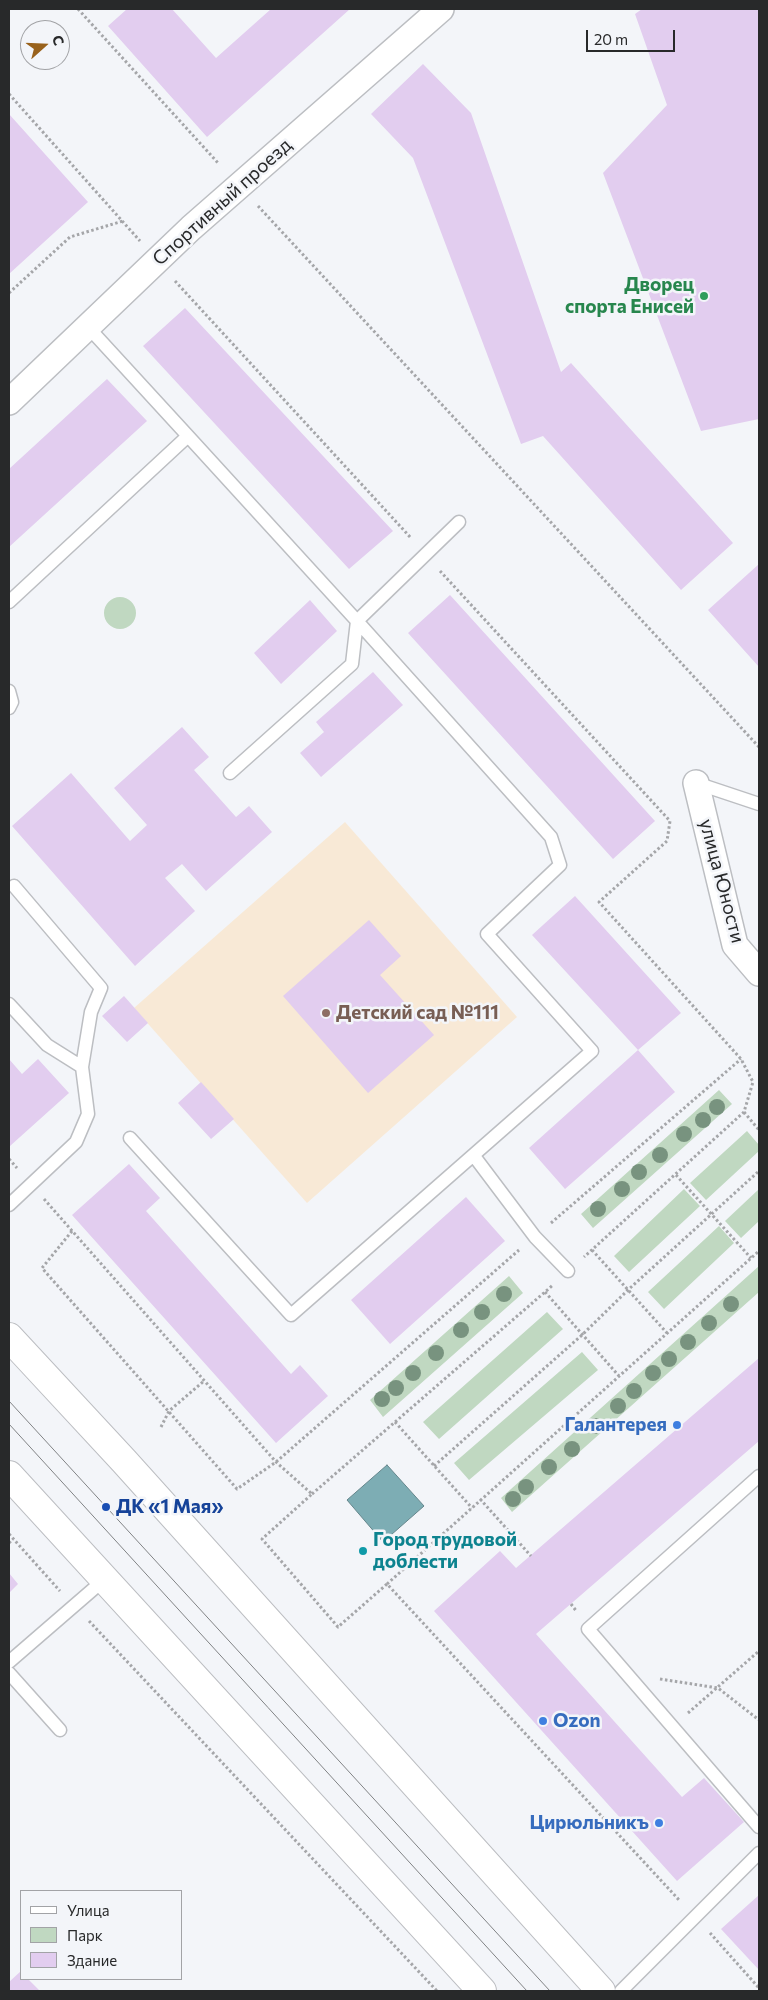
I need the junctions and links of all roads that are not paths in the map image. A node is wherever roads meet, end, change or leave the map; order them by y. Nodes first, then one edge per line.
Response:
1 (441, 9) edge
2 (88, 327) junction
3 (9, 402) edge
4 (188, 436) junction
5 (459, 522) dead end
6 (9, 602) edge
7 (357, 621) junction
8 (9, 691) edge
9 (9, 708) edge
10 (230, 773) dead end
11 (696, 782) joint
12 (759, 804) edge
13 (14, 886) dead end
14 (759, 973) edge
15 (9, 1004) edge
16 (82, 1066) junction
17 (130, 1138) dead end
18 (474, 1156) junction
19 (9, 1205) edge
20 (568, 1272) dead end
21 (9, 1337) edge
22 (9, 1475) edge
23 (759, 1476) edge
24 (105, 1578) junction
25 (9, 1662) edge
26 (9, 1673) edge
27 (60, 1730) dead end
28 (759, 1827) edge
29 (759, 1853) edge
30 (482, 1991) edge
31 (601, 1991) edge
32 (621, 1991) edge

1 - 2 street, Спортивный проезд
2 - 3 street, Спортивный проезд
2 - 4 lane
4 - 6 lane
4 - 7 lane
5 - 7 lane
7 - 10 lane
7 - 18 lane
8 - 9 lane
11 - 12 lane
11 - 14 street, улица Юности
13 - 16 lane
15 - 16 lane
16 - 19 lane
17 - 18 lane
18 - 20 lane
21 - 31 highway
22 - 24 highway
23 - 28 lane
24 - 25 lane
24 - 30 highway
26 - 27 lane
29 - 32 lane

